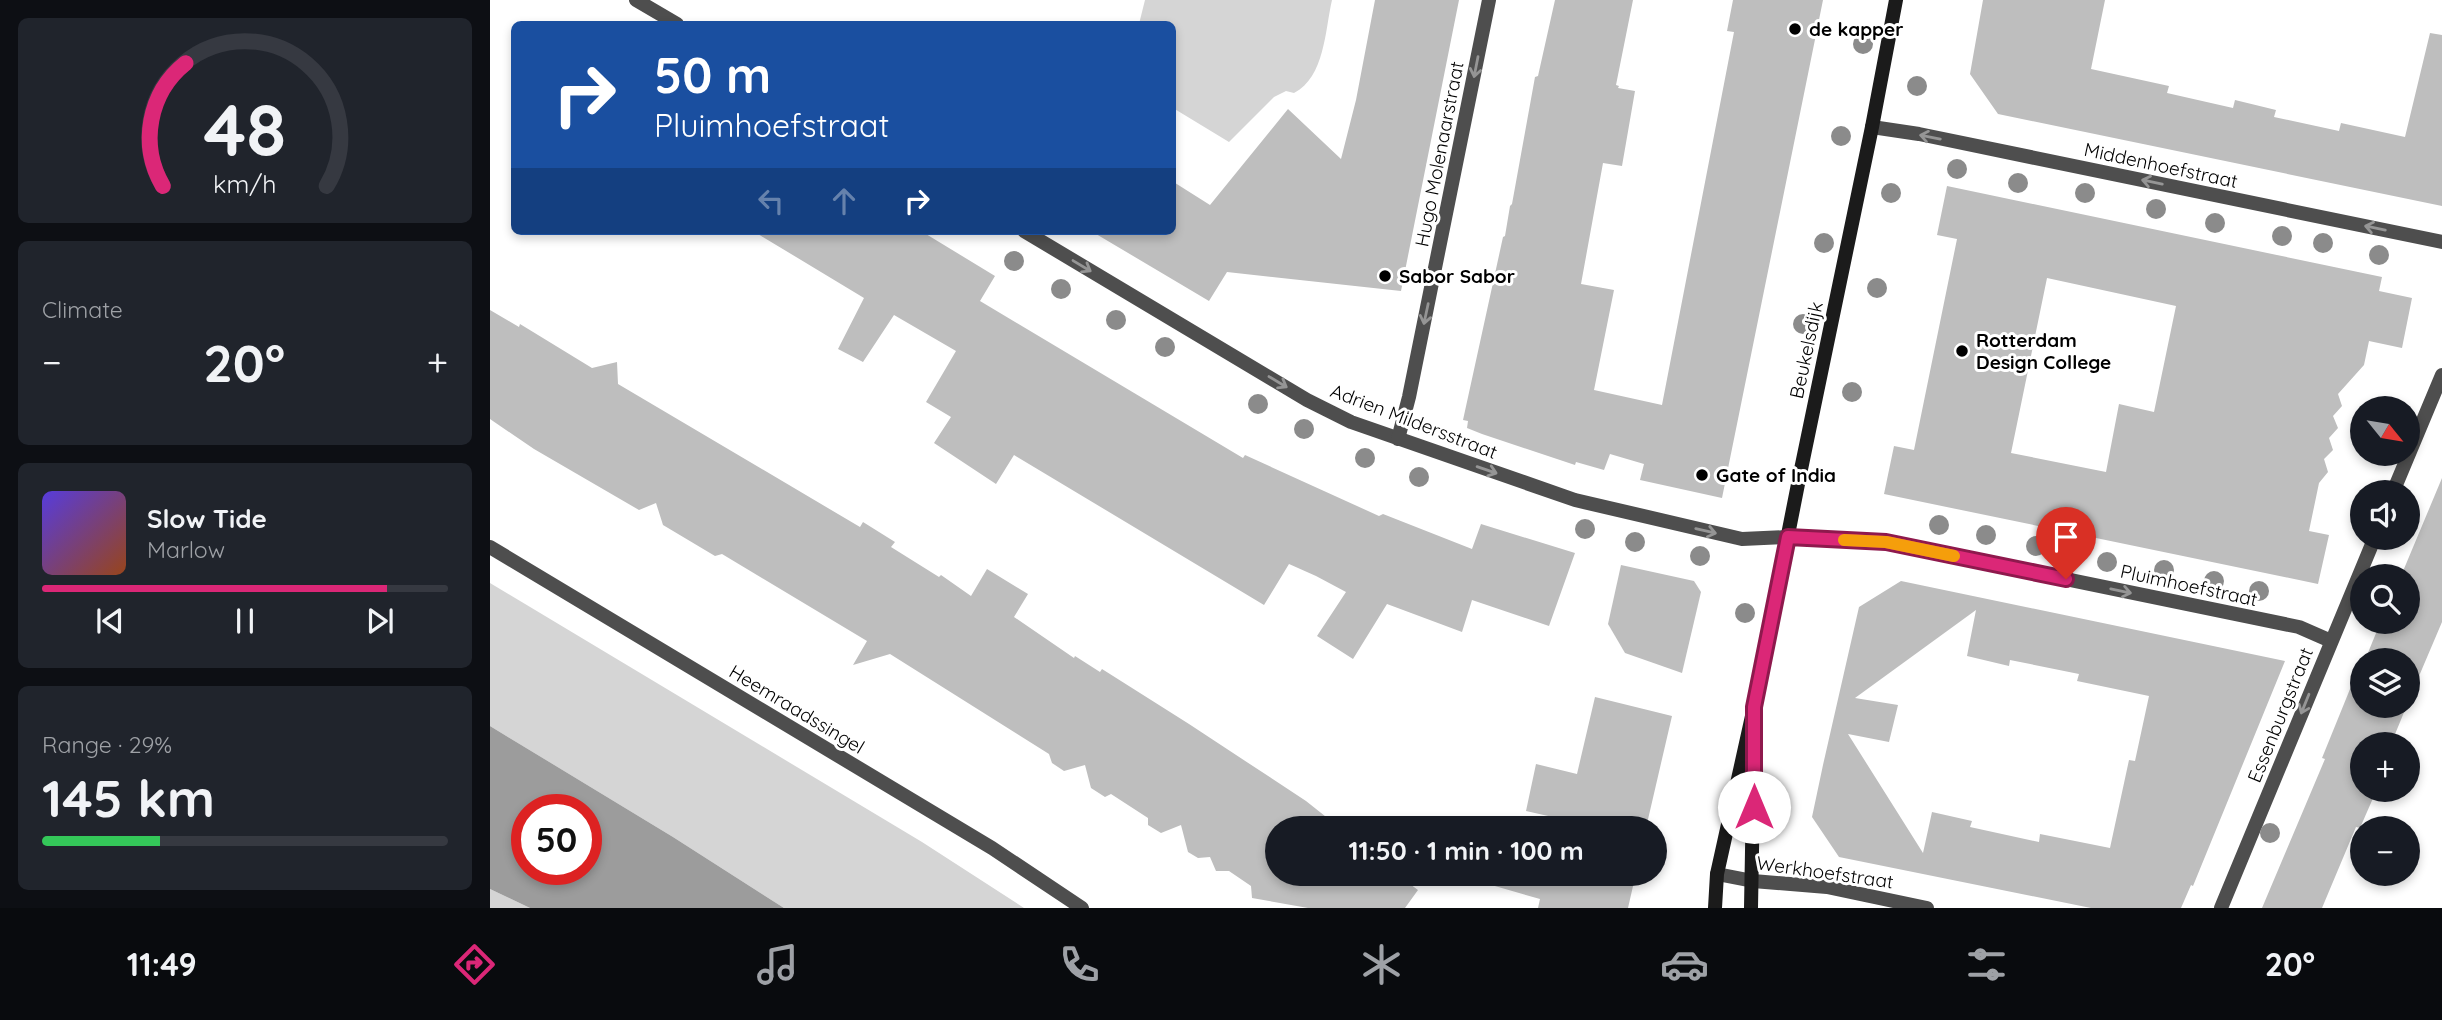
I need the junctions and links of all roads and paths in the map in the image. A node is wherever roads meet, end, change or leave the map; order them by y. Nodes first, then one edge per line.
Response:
1 (636, 0) edge
2 (1489, 0) edge
3 (1896, 0) edge
4 (672, 21) edge
5 (1872, 127) junction
6 (1031, 235) edge
7 (2442, 242) edge
8 (2442, 375) edge
9 (1398, 439) junction
10 (2398, 480) edge
11 (1788, 537) junction
12 (490, 547) edge
13 (2370, 550) edge
14 (2331, 641) junction
15 (1754, 707) junction
16 (1717, 874) junction
17 (1753, 881) junction
18 (1082, 908) edge
19 (1715, 908) edge
20 (1751, 908) edge
21 (1927, 908) edge
22 (2221, 908) edge

1 - 4 street
2 -> 9 street, Hugo Molenaarstraat
3 - 5 main road, Beukelsdijk
7 -> 5 street, Middenhoefstraat
5 - 11 main road, Beukelsdijk
6 -> 9 street, Adrien Mildersstraat
8 - 10 street
9 -> 11 street, Adrien Mildersstraat
11 -> 14 street, Pluimhoefstraat
11 - 15 main road, Beukelsdijk
12 - 18 street, Heemraadssingel
13 - 14 street, Essenburgstraat
14 -> 22 street, Essenburgstraat
15 - 16 main road, Beukelsdijk
15 - 17 main road, Beukelsdijk
16 - 17 street, Werkhoefstraat
16 - 19 main road, Beukelsdijk
17 - 20 main road, Beukelsdijk
17 - 21 street, Werkhoefstraat

